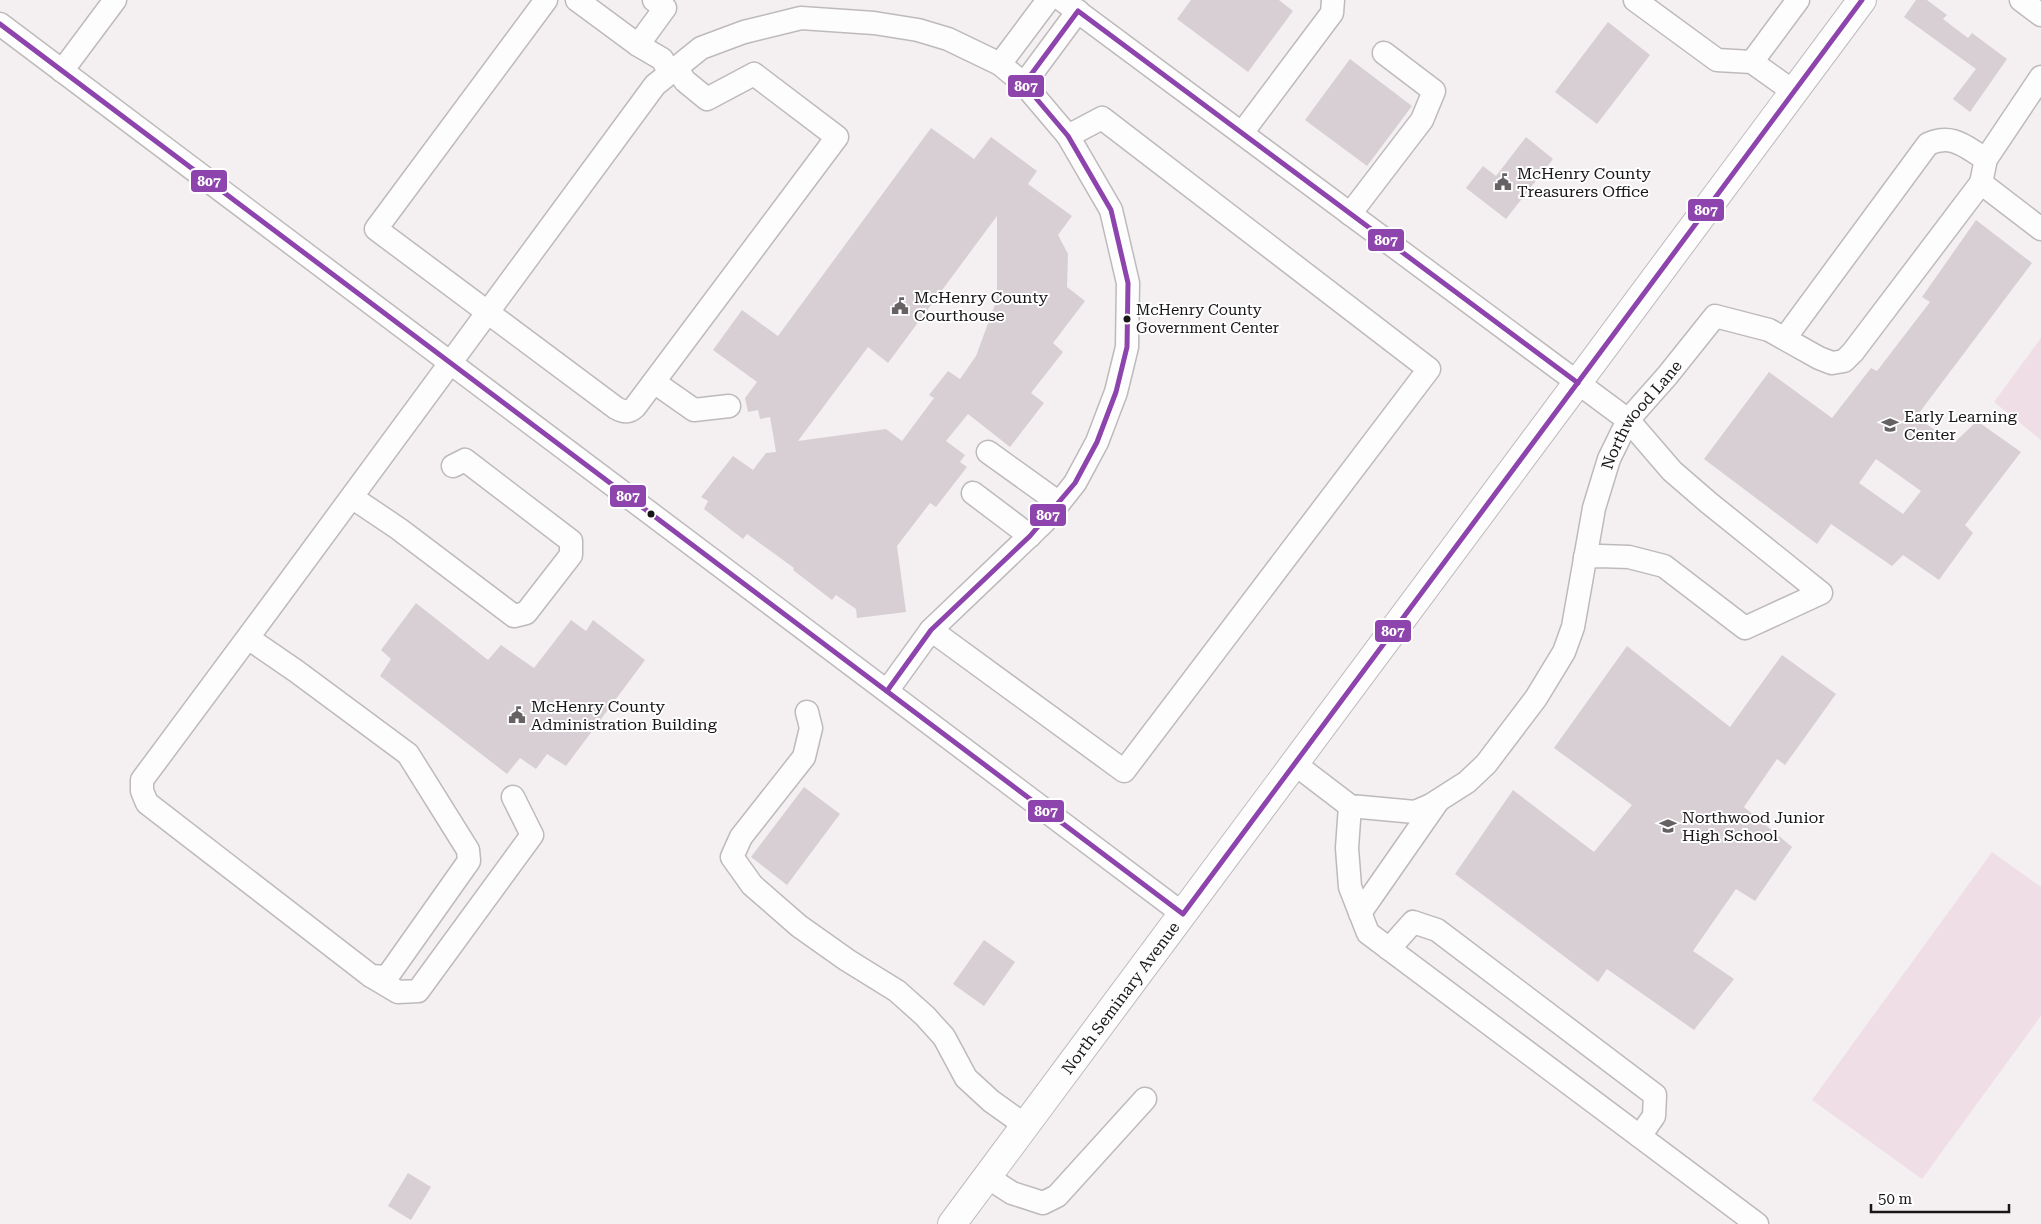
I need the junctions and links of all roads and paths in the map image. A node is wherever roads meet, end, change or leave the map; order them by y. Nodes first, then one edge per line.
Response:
1 (116, 0) edge
2 (546, 0) edge
3 (577, 0) edge
4 (654, 0) edge
5 (1048, 0) edge
6 (1333, 0) edge
7 (1635, 0) edge
8 (1798, 0) edge
9 (1862, 0) edge
10 (2021, 0) edge
11 (1070, 6) edge
12 (2041, 15) edge
13 (0, 24) edge
14 (638, 45) junction
15 (1384, 53) dead end
16 (1752, 62) junction
17 (1000, 64) junction
18 (673, 70) junction
19 (62, 71) junction
20 (2041, 78) edge
21 (1024, 84) junction
22 (1794, 92) junction
23 (1242, 133) junction
24 (1068, 136) junction
25 (1986, 159) junction
26 (1981, 183) junction
27 (1350, 214) junction
28 (2041, 229) edge
29 (489, 313) junction
30 (1785, 338) junction
31 (452, 364) junction
32 (654, 382) junction
33 (1578, 383) junction
34 (729, 406) dead end
35 (1628, 420) junction
36 (988, 452) dead end
37 (453, 466) dead end
38 (973, 493) dead end
39 (353, 498) junction
40 (1059, 503) junction
41 (1030, 536) junction
42 (1585, 557) junction
43 (931, 630) junction
44 (248, 638) junction
45 (887, 691) junction
46 (807, 712) dead end
47 (1295, 764) junction
48 (513, 798) dead end
49 (1438, 801) junction
50 (1350, 806) junction
51 (1360, 913) junction
52 (1183, 914) junction
53 (1389, 949) junction
54 (371, 976) junction
55 (1145, 1099) dead end
56 (1026, 1126) junction
57 (1640, 1136) junction
58 (987, 1177) junction
59 (952, 1224) edge
60 (1756, 1224) edge

1 - 19 street
2 - 29 street
3 - 14 street
4 - 14 street
5 - 17 street
6 - 23 street
7 - 16 street
8 - 16 street
9 - 22 main road, North Seminary Avenue
10 - 12 street
11 - 21 street
11 - 23 street
13 - 19 street
14 - 18 street
15 - 27 street
16 - 22 street
17 - 18 street
17 - 21 street
18 - 29 street
18 - 32 street
19 - 31 street
20 - 25 street, Northwood Lane
21 - 24 street
22 - 33 main road, North Seminary Avenue
23 - 27 street
24 - 40 street
24 - 43 street
25 - 26 street, Northwood Lane
25 - 30 street
26 - 28 street
26 - 30 street, Northwood Lane
27 - 33 street
29 - 31 street
29 - 32 street
30 - 35 street, Northwood Lane
31 - 39 street
31 - 45 street
32 - 34 street
33 - 35 street
33 - 47 main road, North Seminary Avenue
35 - 42 street, Northwood Lane
35 - 42 street
36 - 40 street
37 - 39 street
38 - 41 street
39 - 44 street
40 - 41 street
41 - 43 street
42 - 49 street, Northwood Lane
43 - 45 street
44 - 54 street
44 - 54 street
45 - 52 street
46 - 56 street
47 - 50 street
47 - 52 main road, North Seminary Avenue
48 - 54 street
49 - 50 street, Northwood Lane
49 - 51 street
50 - 51 street
51 - 53 street
52 - 56 main road, North Seminary Avenue
53 - 57 street
53 - 57 street
55 - 58 street
56 - 58 main road, North Seminary Avenue
57 - 60 street
58 - 59 main road, North Seminary Avenue

